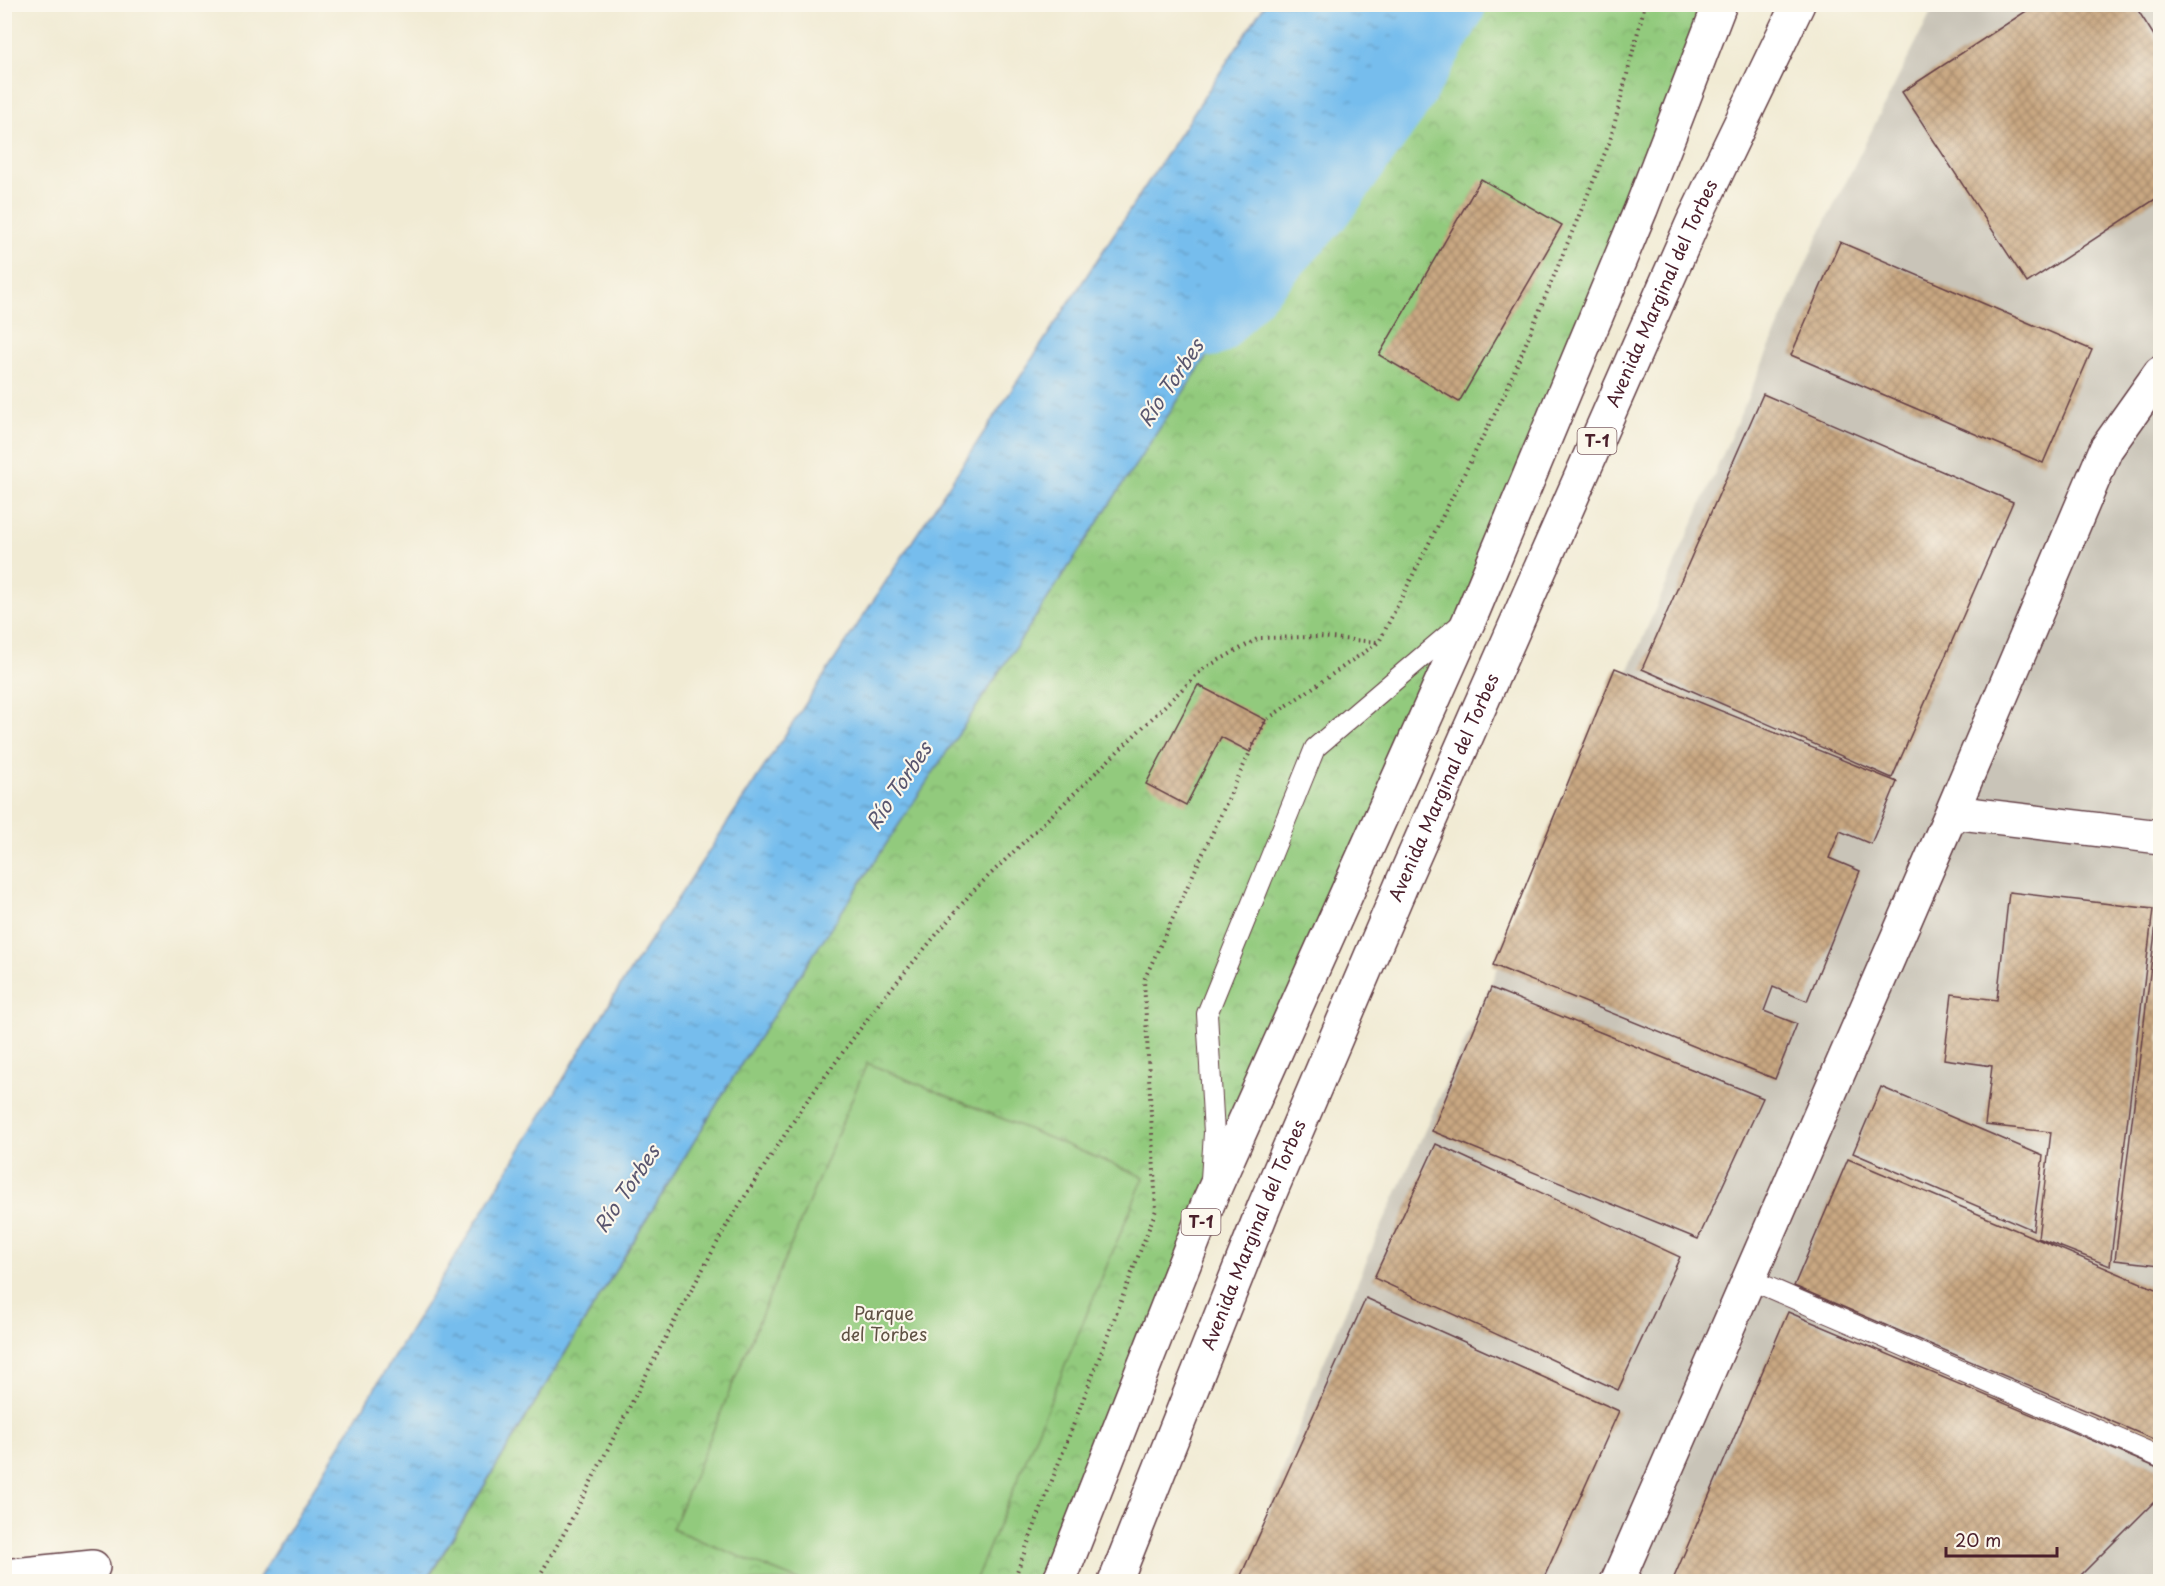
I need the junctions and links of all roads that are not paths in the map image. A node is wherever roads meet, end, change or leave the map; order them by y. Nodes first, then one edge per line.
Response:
1 (1720, 4) edge
2 (1798, 4) edge
3 (2160, 372) edge
4 (1471, 616) junction
5 (1952, 812) junction
6 (2160, 837) edge
7 (1209, 1201) junction
8 (1749, 1279) junction
9 (2160, 1457) edge
10 (93, 1567) dead end
11 (4, 1576) edge
12 (1059, 1581) edge
13 (1115, 1581) edge
14 (1617, 1581) edge

1 - 4 main road, T-1
2 - 13 main road, Avenida Marginal del Torbes / T-1
3 - 5 main road
4 - 7 main road, T-1
4 - 7 lane
5 - 6 main road
5 - 8 main road
7 - 12 main road, T-1
8 - 9 lane
8 - 14 main road
10 - 11 main road

